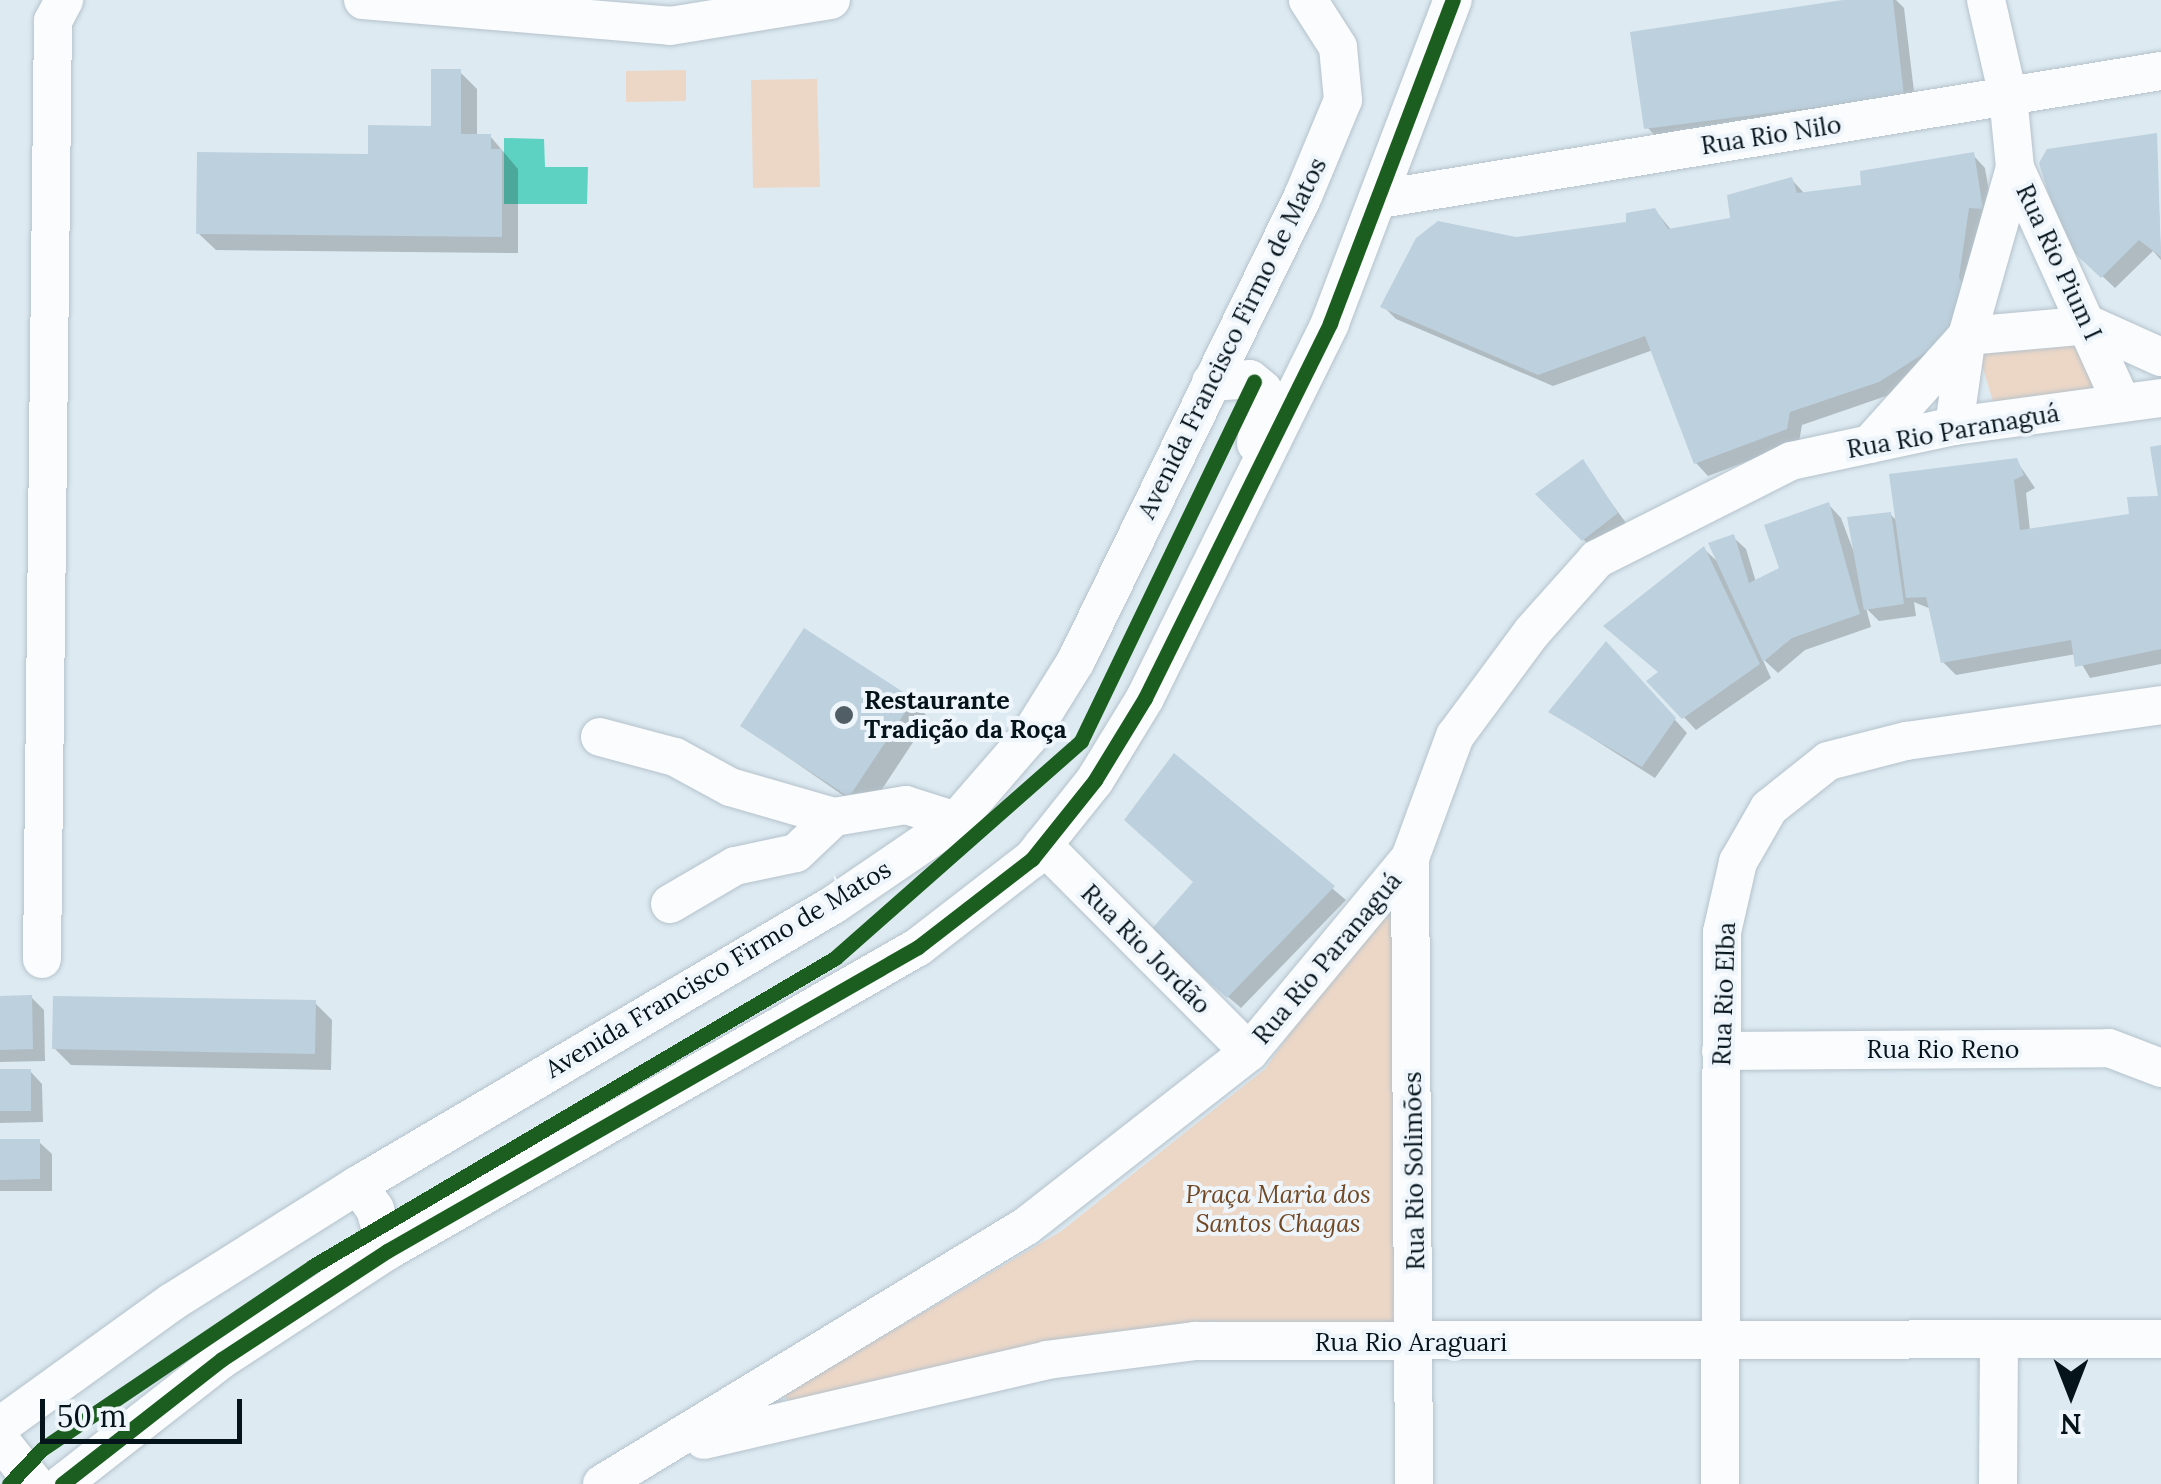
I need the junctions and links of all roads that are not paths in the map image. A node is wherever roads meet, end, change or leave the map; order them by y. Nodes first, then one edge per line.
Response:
1 (64, 0) edge
2 (363, 0) edge
3 (523, 0) edge
4 (832, 0) edge
5 (1308, 0) edge
6 (1453, 0) edge
7 (1986, 0) edge
8 (576, 22) junction
9 (2161, 71) edge
10 (2008, 96) junction
11 (2015, 168) junction
12 (1380, 199) junction
13 (2090, 326) junction
14 (1967, 336) junction
15 (2161, 357) edge
16 (1210, 382) junction
17 (2161, 398) edge
18 (2121, 402) junction
19 (1954, 426) junction
20 (1870, 444) junction
21 (1238, 504) junction
22 (2161, 704) edge
23 (600, 738) dead end
24 (834, 817) junction
25 (956, 821) junction
26 (1043, 846) junction
27 (1410, 858) junction
28 (670, 904) dead end
29 (42, 959) dead end
30 (1721, 1051) junction
31 (1248, 1052) junction
32 (2161, 1068) edge
33 (358, 1185) junction
34 (387, 1251) junction
35 (1724, 1336) junction
36 (1999, 1338) junction
37 (2161, 1338) edge
38 (1416, 1344) junction
39 (0, 1426) edge
40 (0, 1440) edge
41 (672, 1448) junction
42 (36, 1484) edge
43 (62, 1484) edge
44 (602, 1484) edge
45 (1414, 1484) edge
46 (1720, 1484) edge
47 (1998, 1484) edge

1 - 29 street
2 - 8 street
3 - 8 street
4 - 8 street
5 - 16 street, Avenida Francisco Firmo de Matos
6 - 12 street
7 - 10 street, Rua Rio Pium I
9 - 10 street, Rua Rio Nilo
10 - 11 street, Rua Rio Pium I
10 - 12 street, Rua Rio Nilo
11 - 13 street, Rua Rio Pium I
11 - 14 street
12 - 21 street
13 - 14 street
13 - 15 street
13 - 18 street, Rua Rio Pium I
14 - 19 street
14 - 20 street
16 - 21 street
16 - 25 street, Avenida Francisco Firmo de Matos
17 - 18 street, Rua Rio Paranaguá
18 - 19 street, Rua Rio Paranaguá
19 - 20 street, Rua Rio Paranaguá
20 - 27 street, Rua Rio Paranaguá
21 - 26 street
22 - 30 street, Rua Rio Elba
23 - 24 street
24 - 25 street
24 - 28 street
25 - 33 street, Avenida Francisco Firmo de Matos
26 - 31 street, Rua Rio Jordão
26 - 34 street
27 - 31 street, Rua Rio Paranaguá
27 - 38 street, Rua Rio Solimões
30 - 32 street, Rua Rio Reno
30 - 35 street, Rua Rio Elba
31 - 41 street, Rua Rio Paranaguá
33 - 34 street
33 - 39 street, Avenida Francisco Firmo de Matos
34 - 43 street
35 - 36 street, Rua Rio Araguari
35 - 38 street, Rua Rio Araguari
35 - 46 street, Rua Rio Elba
36 - 37 street, Rua Rio Araguari
36 - 47 street
38 - 41 street, Rua Rio Araguari
38 - 45 street, Rua Rio Solimões
40 - 42 street
41 - 44 street, Rua Rio Paranaguá

